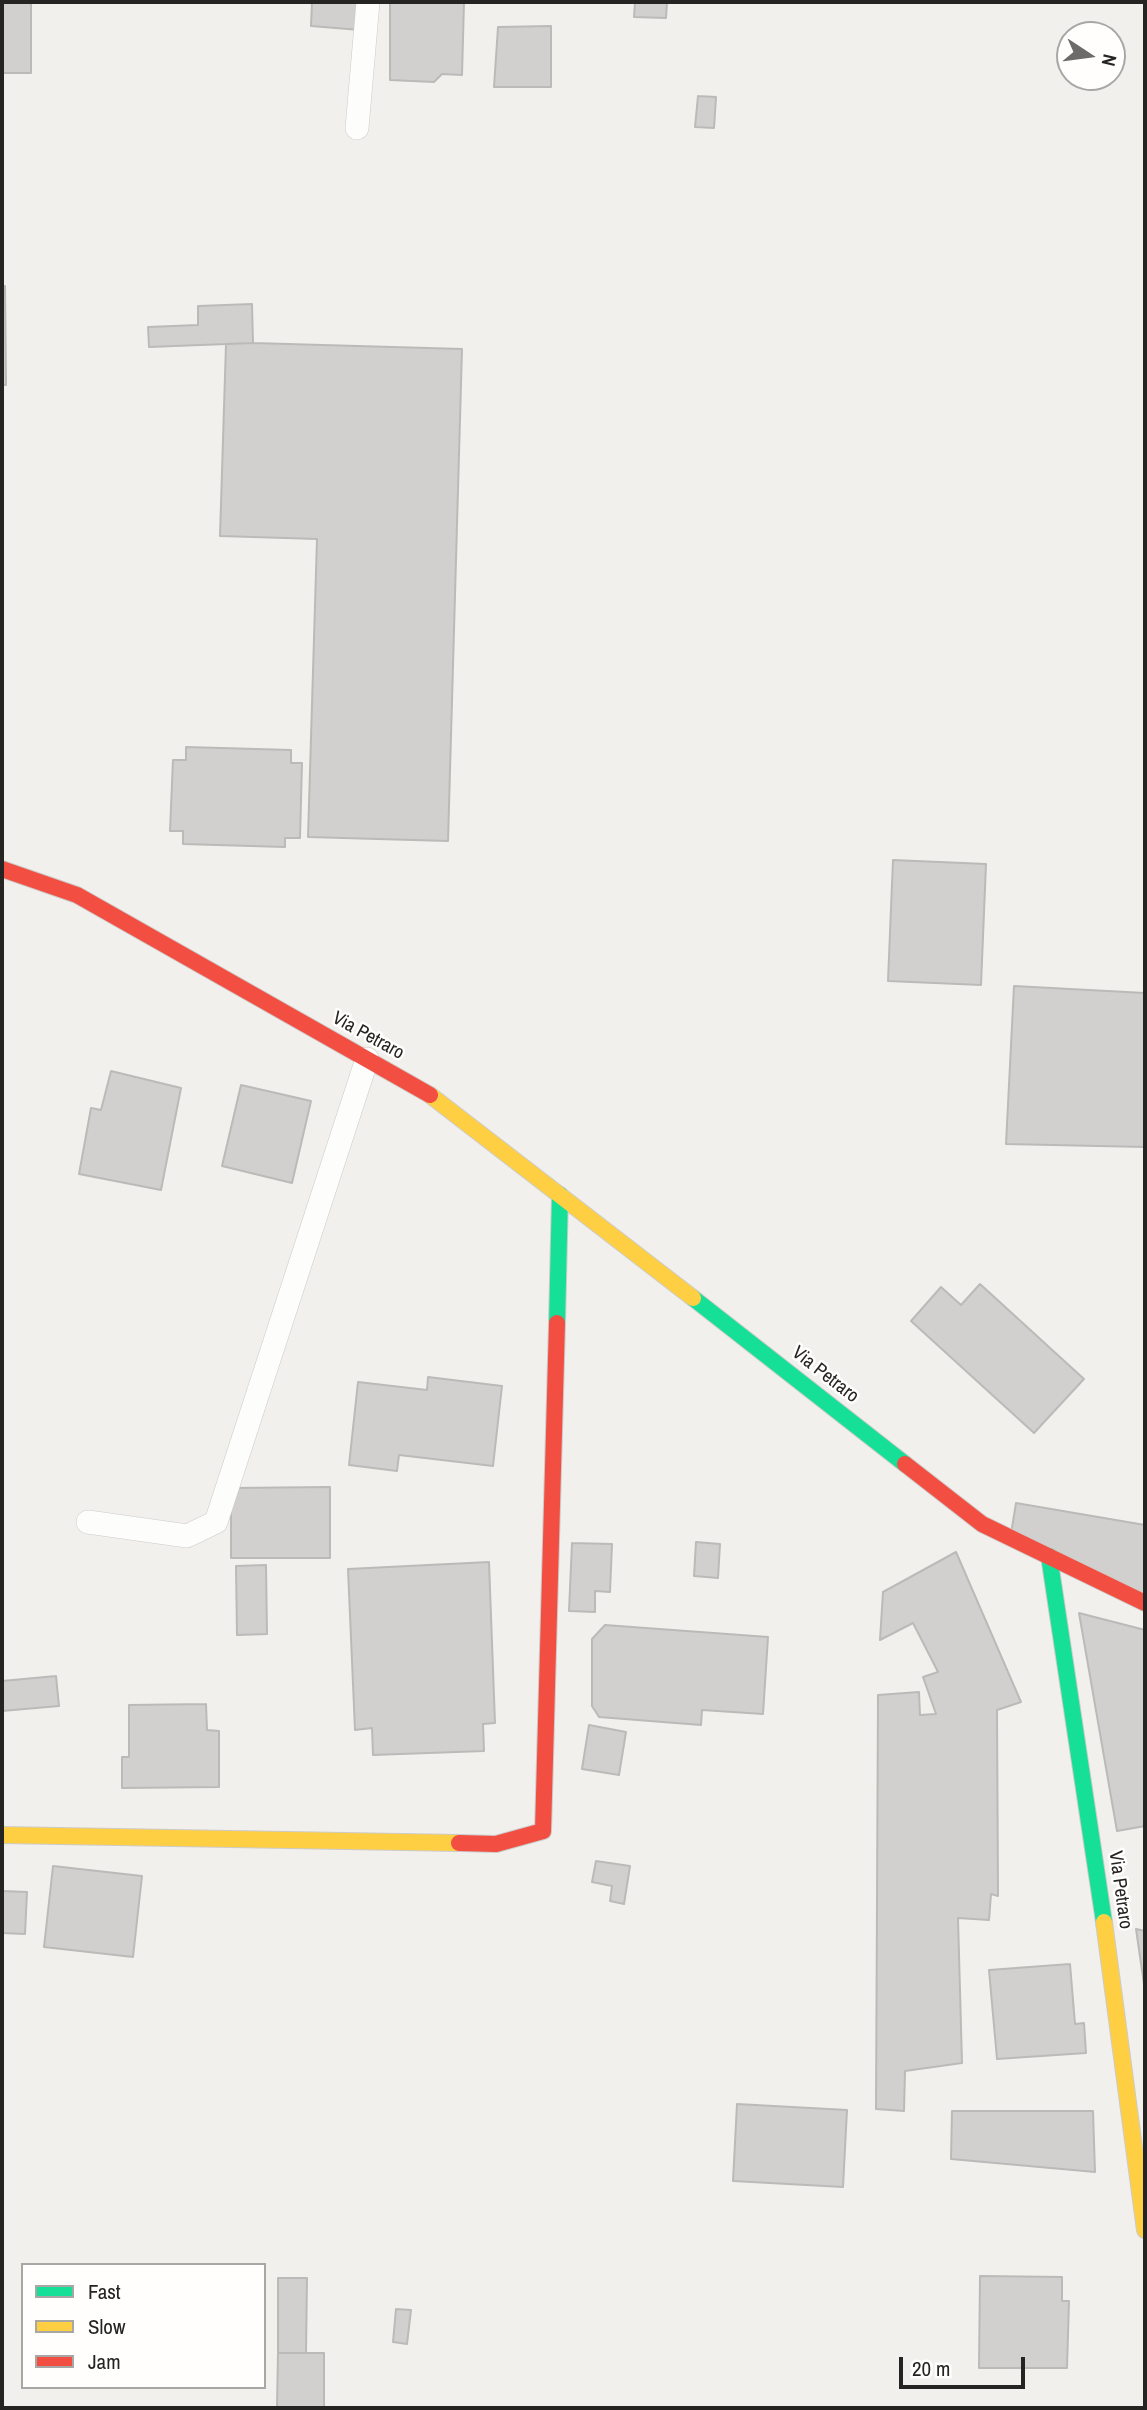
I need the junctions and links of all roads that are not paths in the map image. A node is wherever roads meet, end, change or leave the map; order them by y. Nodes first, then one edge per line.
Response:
1 (368, 2) edge
2 (356, 128) dead end
3 (2, 869) edge
4 (367, 1059) junction
5 (560, 1195) junction
6 (88, 1522) dead end
7 (1049, 1556) junction
8 (1145, 1603) edge
9 (2, 1835) edge
10 (1145, 2230) edge

1 - 2 lane
3 - 4 street, Via Petraro
4 - 5 street, Via Petraro
4 - 6 lane
5 - 7 street, Via Petraro
5 - 9 street
7 - 8 street
7 - 10 street, Via Petraro

